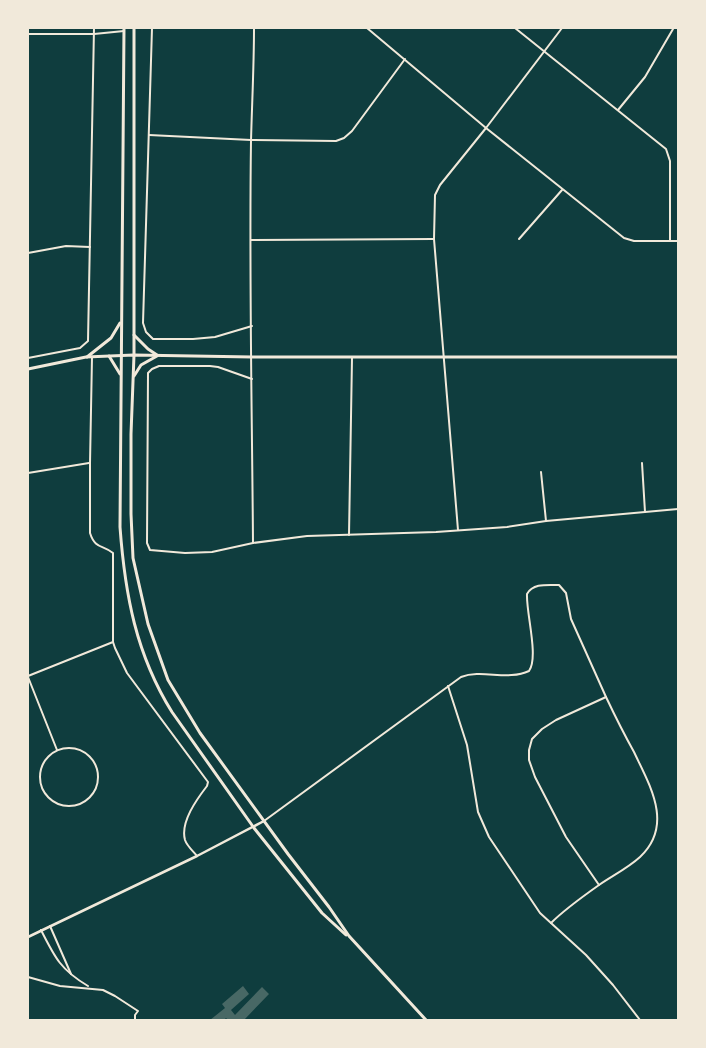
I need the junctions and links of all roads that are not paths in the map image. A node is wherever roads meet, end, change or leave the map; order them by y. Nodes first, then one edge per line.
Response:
1 (94, 28) edge
2 (134, 28) edge
3 (152, 28) edge
4 (254, 28) edge
5 (366, 28) edge
6 (515, 28) edge
7 (562, 28) edge
8 (124, 29) edge
9 (673, 29) edge
10 (28, 34) edge
11 (94, 34) junction
12 (545, 52) junction
13 (405, 59) junction
14 (618, 110) junction
15 (486, 128) junction
16 (149, 135) junction
17 (251, 140) junction
18 (563, 189) junction
19 (434, 238) junction
20 (519, 239) dead end
21 (251, 240) junction
22 (670, 241) junction
23 (678, 241) edge
24 (90, 247) junction
25 (28, 254) edge
26 (121, 322) junction
27 (252, 326) junction
28 (134, 334) junction
29 (134, 355) junction
30 (108, 356) junction
31 (121, 356) junction
32 (158, 356) junction
33 (92, 357) junction
34 (252, 357) junction
35 (444, 357) junction
36 (678, 357) edge
37 (28, 358) edge
38 (86, 358) junction
39 (352, 358) junction
40 (28, 369) edge
41 (122, 376) junction
42 (133, 378) junction
43 (252, 379) junction
44 (90, 463) junction
45 (642, 463) dead end
46 (541, 472) dead end
47 (28, 473) edge
48 (678, 508) edge
49 (645, 512) junction
50 (546, 521) junction
51 (458, 530) junction
52 (349, 535) junction
53 (253, 543) junction
54 (113, 642) junction
55 (28, 676) edge
56 (448, 686) junction
57 (606, 697) junction
58 (57, 750) junction
59 (264, 821) junction
60 (254, 828) junction
61 (196, 856) junction
62 (599, 885) junction
63 (551, 923) junction
64 (50, 926) junction
65 (41, 930) junction
66 (349, 936) junction
67 (28, 937) edge
68 (72, 976) junction
69 (28, 977) edge
70 (90, 988) junction
71 (135, 1020) edge
72 (426, 1020) edge
73 (640, 1020) edge

1 - 11 street
2 - 28 main road
3 - 16 street
4 - 17 street
5 - 13 street
6 - 12 street
7 - 12 street
8 - 11 street
8 - 26 main road
9 - 14 street
10 - 11 street
11 - 24 street
12 - 14 street
12 - 15 street
13 - 15 street
13 - 17 street
14 - 22 street
15 - 18 street
15 - 19 street
16 - 17 street
16 - 27 street
17 - 21 street
18 - 20 street
18 - 22 street
19 - 21 street
19 - 35 street
21 - 27 street
22 - 23 street
24 - 25 street
24 - 37 street
26 - 31 main road
26 - 38 main road
27 - 34 street
28 - 29 main road
28 - 32 main road
29 - 31 main road
29 - 32 main road
29 - 42 main road
30 - 31 main road
30 - 33 main road
30 - 41 main road
31 - 41 main road
32 - 34 main road
32 - 42 main road
33 - 38 main road
33 - 44 street
34 - 39 main road
34 - 43 street
35 - 36 main road
35 - 39 main road
35 - 51 street
38 - 40 main road
39 - 52 street
41 - 60 main road
42 - 59 main road
43 - 53 street
43 - 53 street
44 - 47 street
44 - 54 street
45 - 49 street
46 - 50 street
48 - 49 street
49 - 50 street
50 - 51 street
51 - 52 street
52 - 53 street
54 - 55 street
54 - 61 street
55 - 58 street
56 - 57 street
56 - 59 street
56 - 63 street
57 - 62 street
57 - 62 street
58 - 58 street
59 - 60 street
59 - 66 main road
60 - 61 street
60 - 66 main road
61 - 64 street
62 - 63 street
63 - 73 street
64 - 65 street
64 - 68 street
65 - 67 street
65 - 68 street
66 - 72 main road
68 - 70 street
69 - 70 street
70 - 71 street

